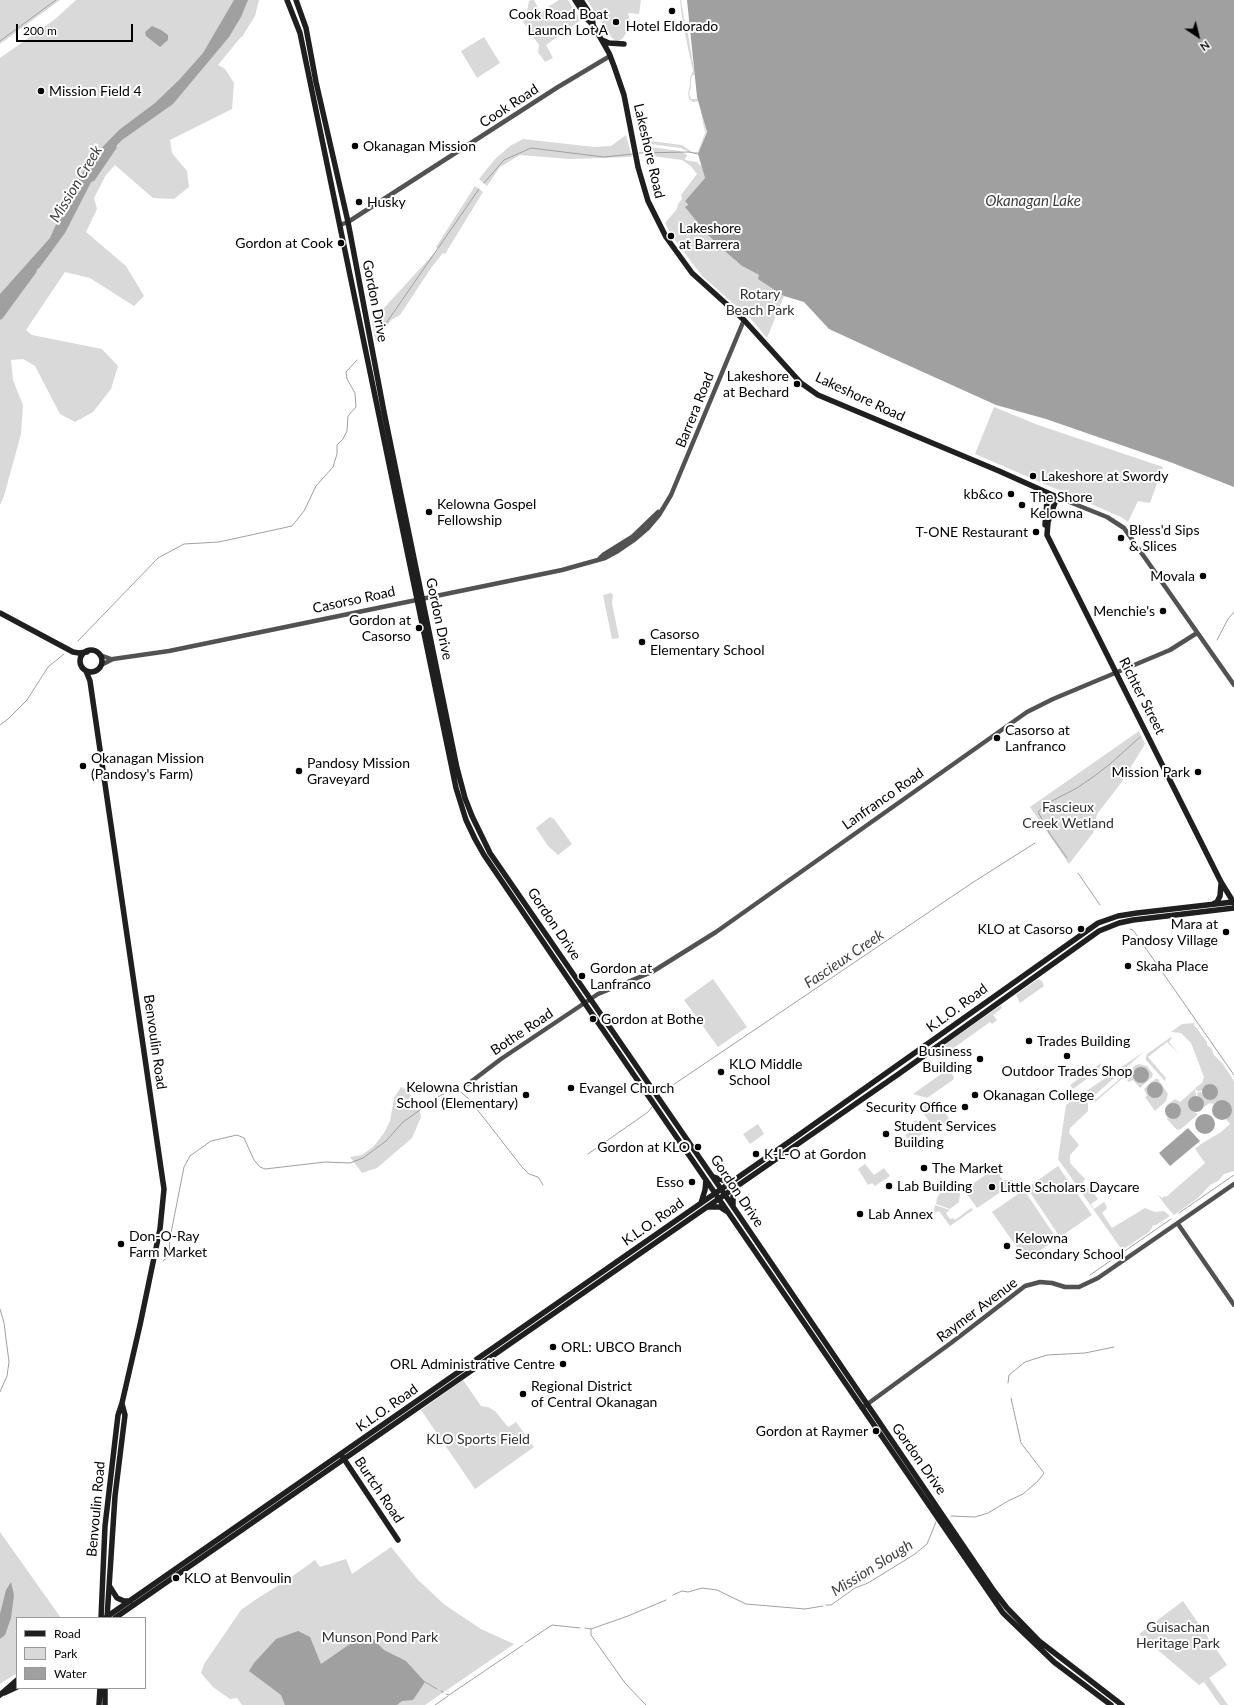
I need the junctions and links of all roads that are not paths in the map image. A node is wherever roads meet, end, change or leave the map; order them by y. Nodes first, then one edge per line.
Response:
1 (287, 0) edge
2 (296, 0) edge
3 (575, 0) edge
4 (581, 0) edge
5 (593, 25) junction
6 (602, 40) junction
7 (624, 44) dead end
8 (610, 56) junction
9 (348, 222) junction
10 (340, 225) junction
11 (744, 320) junction
12 (1039, 489) junction
13 (1057, 497) junction
14 (1047, 535) junction
15 (633, 539) joint
16 (420, 599) junction
17 (0, 613) edge
18 (1197, 633) junction
19 (72, 652) junction
20 (87, 652) junction
21 (100, 655) junction
22 (113, 659) junction
23 (81, 663) junction
24 (101, 665) junction
25 (96, 670) junction
26 (86, 671) junction
27 (1116, 672) junction
28 (90, 681) junction
29 (1234, 685) edge
30 (1221, 882) junction
31 (1234, 902) edge
32 (1209, 905) junction
33 (1234, 908) edge
34 (591, 999) junction
35 (585, 1003) junction
36 (468, 1084) dead end
37 (712, 1176) junction
38 (706, 1180) junction
39 (735, 1180) junction
40 (1234, 1184) edge
41 (737, 1186) junction
42 (723, 1192) junction
43 (717, 1196) junction
44 (703, 1206) junction
45 (733, 1207) junction
46 (729, 1214) junction
47 (1178, 1224) junction
48 (1234, 1305) edge
49 (122, 1403) junction
50 (864, 1406) junction
51 (342, 1457) junction
52 (398, 1540) dead end
53 (109, 1584) junction
54 (131, 1600) junction
55 (105, 1617) edge
56 (105, 1617) edge
57 (106, 1617) edge
58 (116, 1617) edge
59 (16, 1681) edge
60 (16, 1687) edge
61 (100, 1689) edge
62 (105, 1689) edge
63 (1, 1694) edge
64 (99, 1705) edge
65 (105, 1705) edge
66 (1111, 1705) edge
67 (1122, 1705) edge

1 - 10 main road, Gordon Drive
2 - 9 main road, Gordon Drive
3 - 5 main road, Lakeshore Road
4 - 5 main road, Lakeshore Road
5 - 6 main road, Lakeshore Road
6 - 7 main road
6 - 8 main road, Lakeshore Road
8 - 9 street, Cook Road
8 - 11 main road, Lakeshore Road
9 - 10 street, Cook Road
9 - 16 main road, Gordon Drive
10 - 16 main road, Gordon Drive
11 - 12 main road, Lakeshore Road
11 - 15 street, Barrera Road
12 - 13 main road, Lakeshore Road
12 - 14 main road
13 - 14 main road
13 - 18 street
14 - 27 main road, Richter Street
15 - 16 street, Casorso Road
16 - 22 street, Casorso Road
16 - 34 main road, Gordon Drive
16 - 35 main road, Gordon Drive
17 - 19 main road
18 - 27 street, Lanfranco Road
18 - 29 street
19 - 20 main road
19 - 23 main road
20 - 21 main road
20 - 23 main road
21 - 22 street, Casorso Road
21 - 24 main road
22 - 24 street, Casorso Road
23 - 26 main road
24 - 25 main road
25 - 26 main road
25 - 28 main road
26 - 28 main road, Benvoulin Road
27 - 30 main road, Richter Street
27 - 34 street, Lanfranco Road
28 - 49 main road, Benvoulin Road
30 - 31 main road, Richter Street
30 - 32 main road
31 - 32 main road, K.L.O. Road
32 - 39 main road, K.L.O. Road
33 - 41 main road, K.L.O. Road
34 - 35 street, Bothe Road
34 - 37 main road, Gordon Drive
35 - 36 street, Bothe Road
35 - 38 main road, Gordon Drive
37 - 39 main road
37 - 42 main road, Gordon Drive
38 - 43 main road, Gordon Drive
38 - 44 main road
39 - 42 main road, K.L.O. Road
40 - 47 street, Raymer Avenue
41 - 42 main road, K.L.O. Road
41 - 45 main road
42 - 43 main road, K.L.O. Road
42 - 45 main road, Gordon Drive
43 - 44 main road, K.L.O. Road
43 - 46 main road, Gordon Drive
44 - 46 main road
44 - 51 main road, K.L.O. Road
45 - 50 main road, Gordon Drive
46 - 50 main road, Gordon Drive
47 - 48 street
47 - 50 street, Raymer Avenue
49 - 53 main road, Benvoulin Road
49 - 55 main road, Benvoulin Road
50 - 66 main road, Gordon Drive
50 - 67 main road, Gordon Drive
51 - 52 main road, Burtch Road
51 - 54 main road, K.L.O. Road
51 - 58 main road, K.L.O. Road
53 - 54 main road
53 - 56 main road, Benvoulin Road
54 - 57 main road, K.L.O. Road
59 - 63 main road
60 - 63 main road
61 - 64 main road
62 - 65 main road

